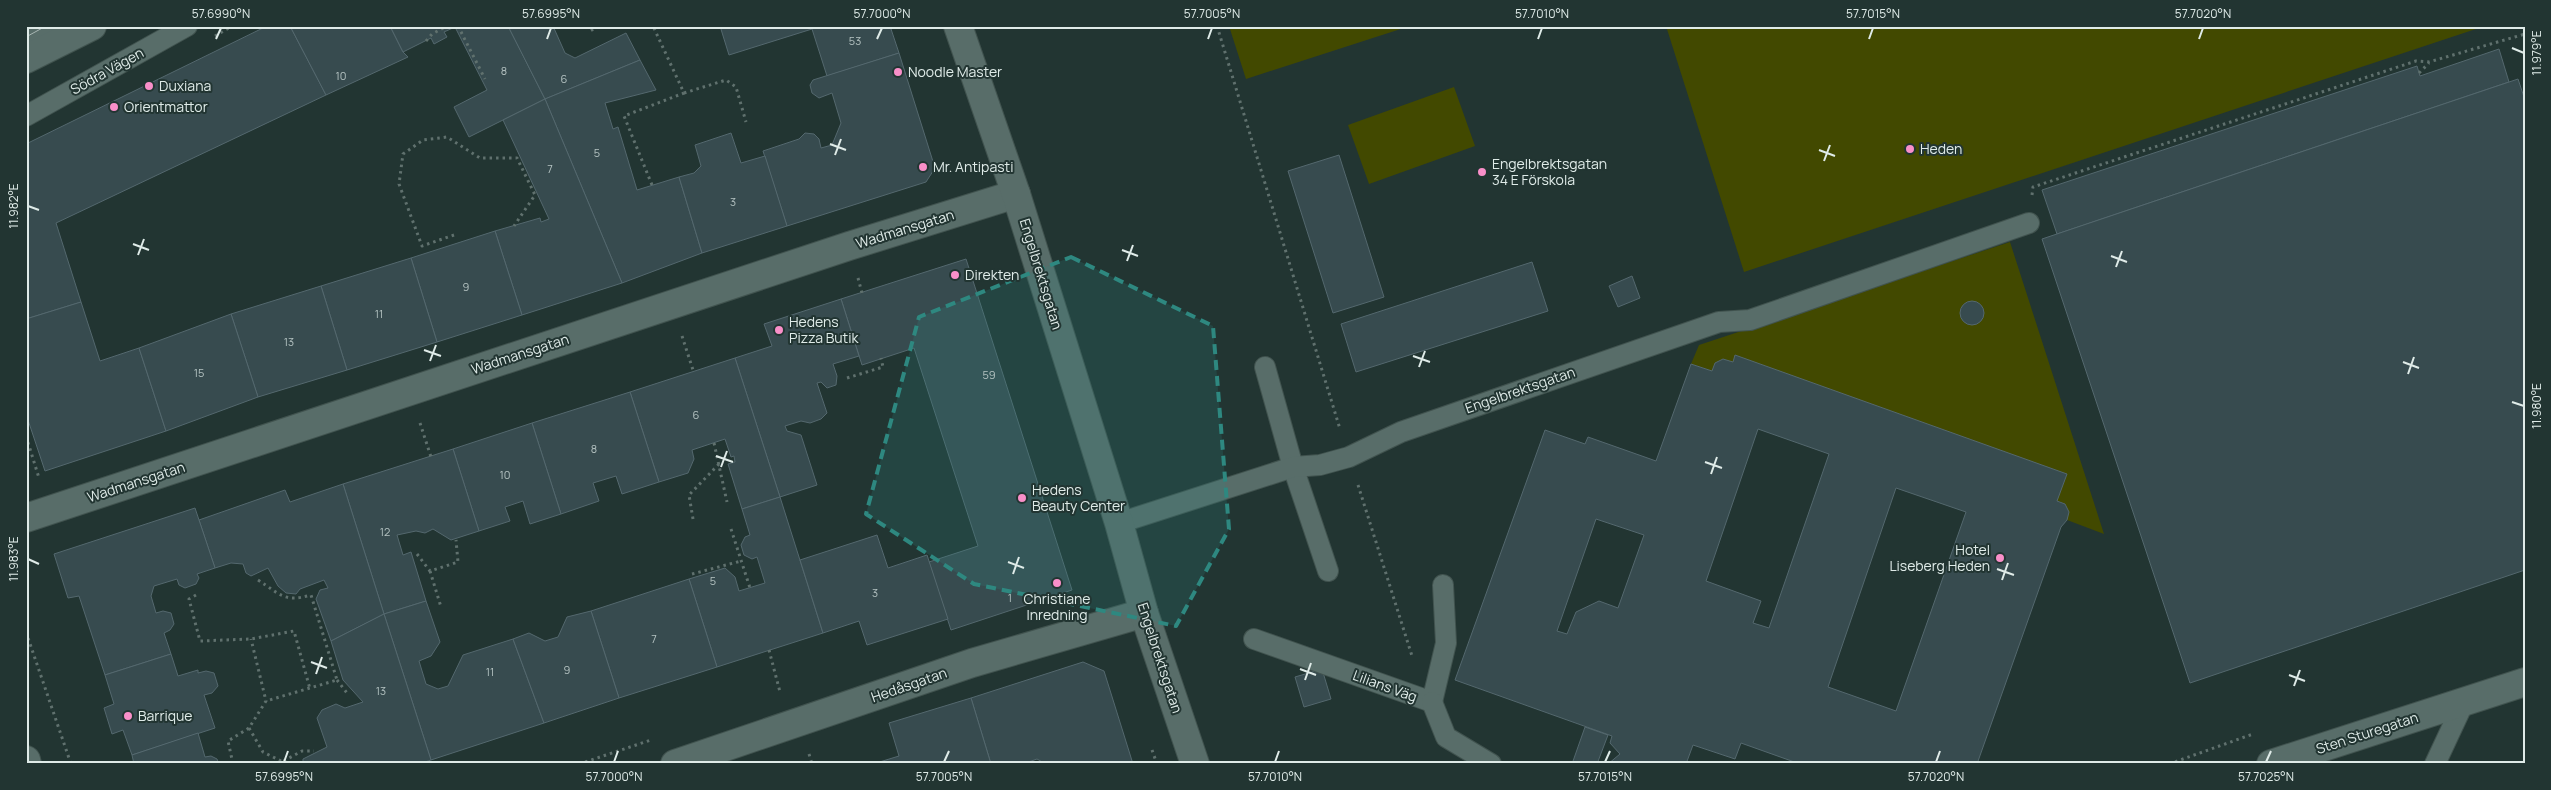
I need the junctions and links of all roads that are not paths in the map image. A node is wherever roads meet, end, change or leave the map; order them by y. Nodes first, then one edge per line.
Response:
1 (46, 26) edge
2 (92, 26) edge
3 (187, 26) edge
4 (958, 26) edge
5 (26, 36) edge
6 (26, 59) edge
7 (26, 116) edge
8 (1016, 194) junction
9 (2029, 223) road end
10 (1265, 367) dead end
11 (1293, 467) junction
12 (26, 518) edge
13 (1119, 523) junction
14 (1328, 570) dead end
15 (1443, 585) dead end
16 (1144, 613) junction
17 (1254, 639) dead end
18 (2525, 682) edge
19 (1432, 702) junction
20 (2464, 702) junction
21 (26, 760) edge
22 (27, 764) edge
23 (675, 764) edge
24 (1195, 764) edge
25 (1491, 764) edge
26 (2271, 764) edge
27 (2435, 764) edge

1 - 5 lane
2 - 6 street
3 - 7 lane, Södra Vägen
4 - 8 street, Engelbrektsgatan
8 - 12 street, Wadmansgatan
8 - 13 street, Engelbrektsgatan
9 - 11 lane, Engelbrektsgatan
10 - 11 lane
11 - 13 lane, Engelbrektsgatan
11 - 14 lane
13 - 16 street, Engelbrektsgatan
15 - 19 lane, Lilians Väg
16 - 23 street, Hedåsgatan
16 - 24 street, Engelbrektsgatan
17 - 19 lane, Lilians Väg
18 - 20 street, Sten Sturegatan
19 - 25 lane
20 - 26 street, Sten Sturegatan
20 - 27 lane
21 - 22 street

